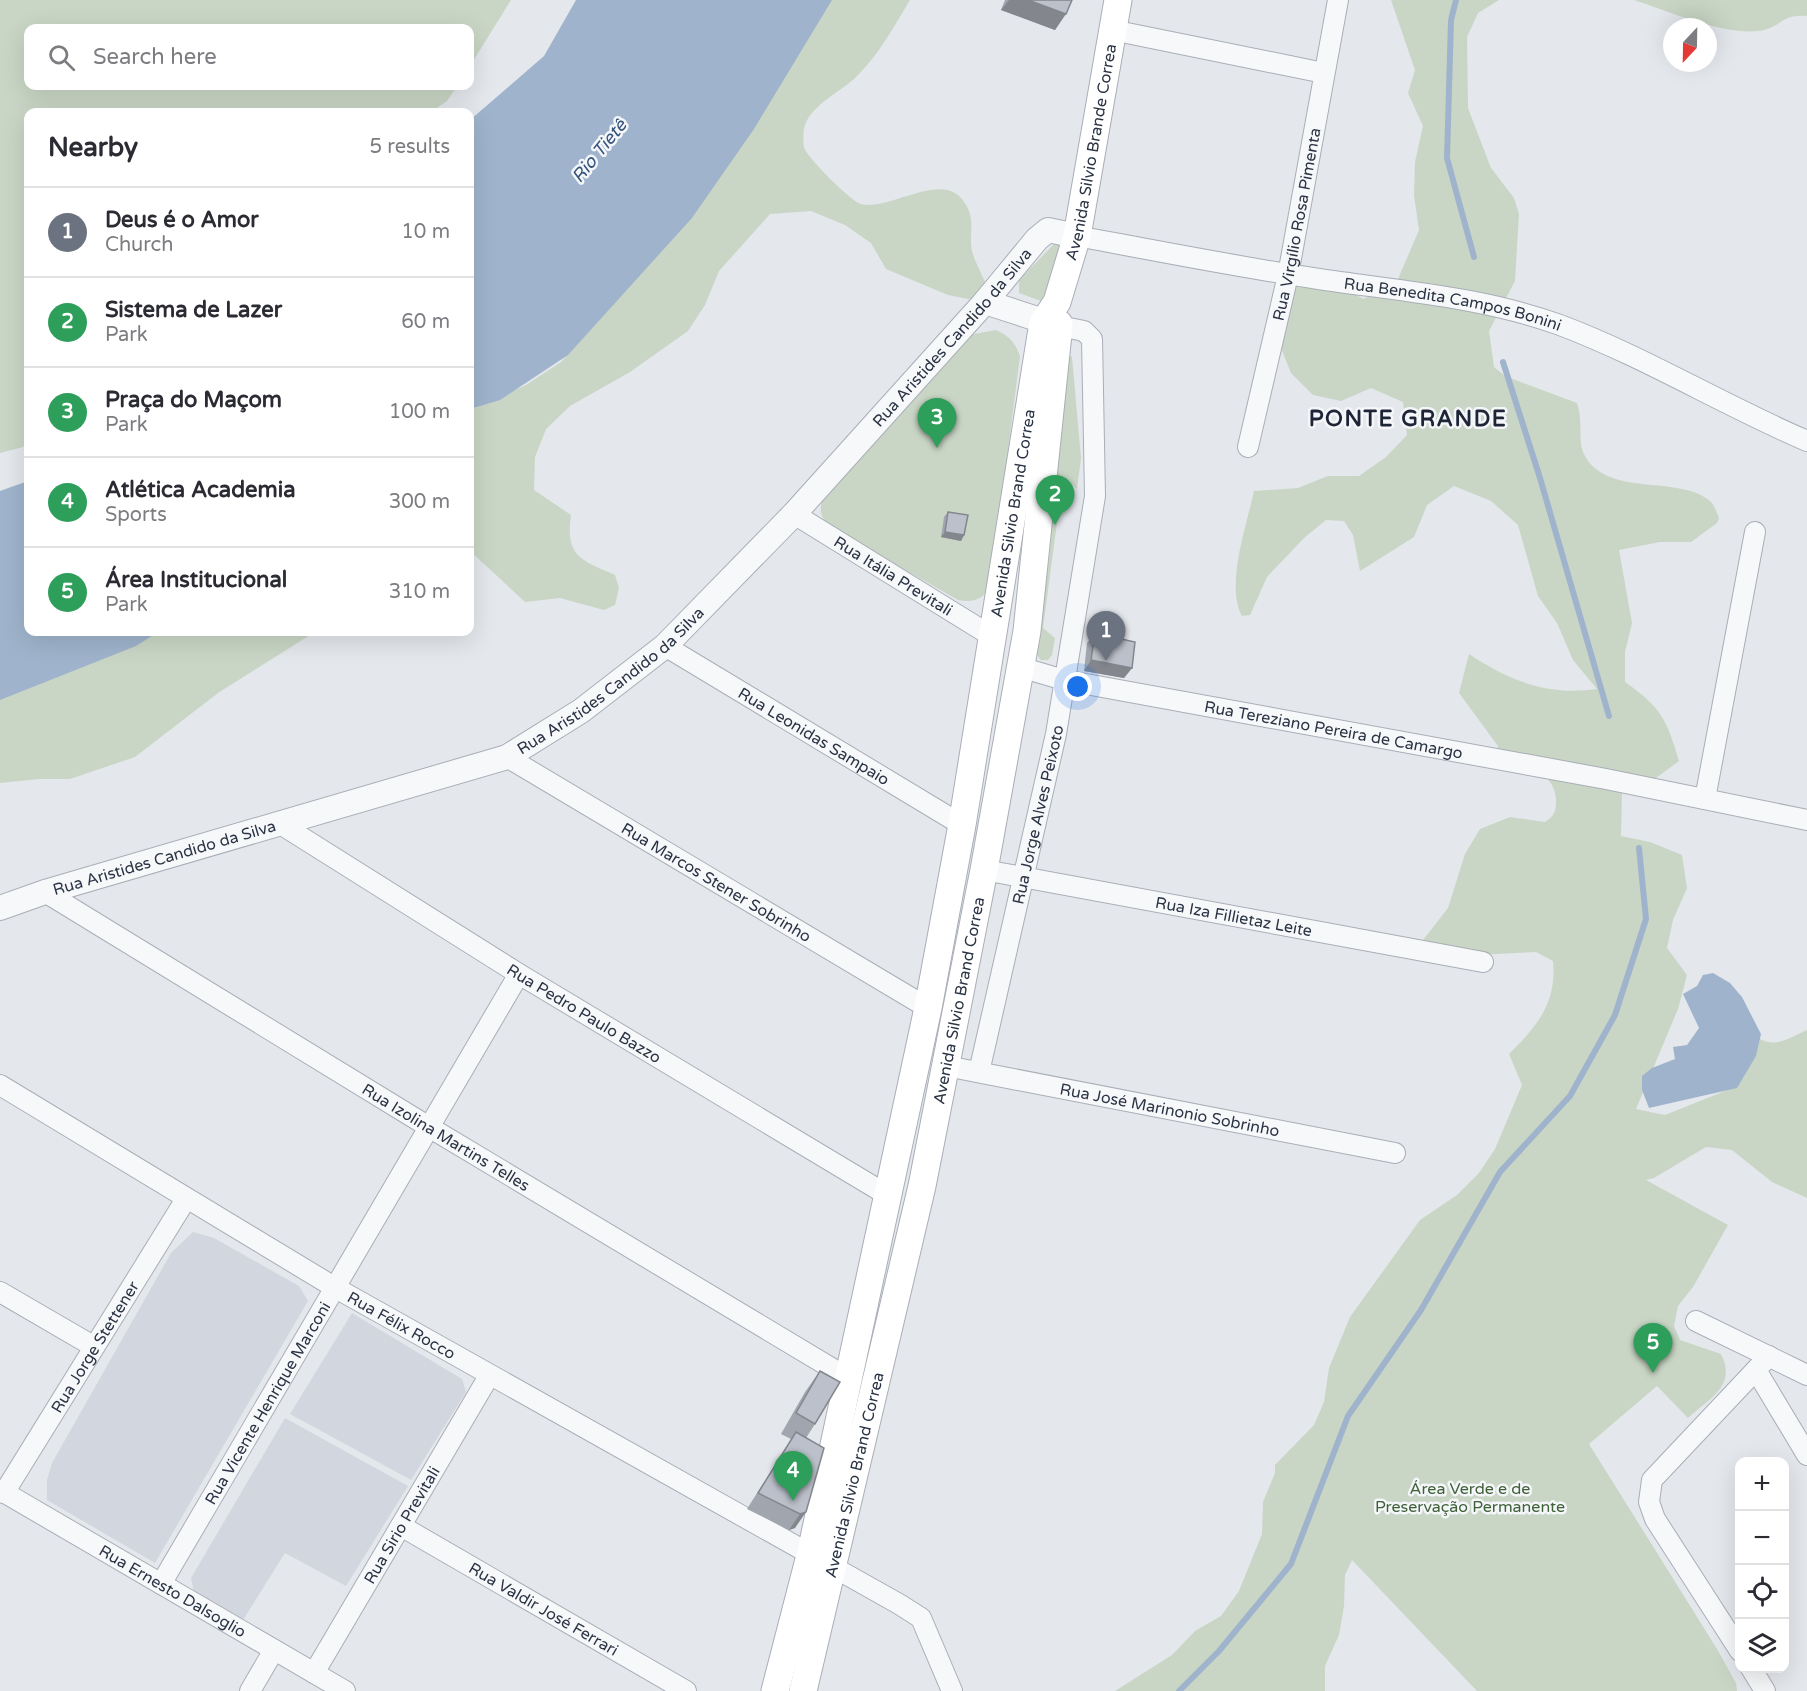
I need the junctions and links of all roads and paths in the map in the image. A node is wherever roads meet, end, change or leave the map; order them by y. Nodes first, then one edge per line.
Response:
1 (1118, 0) edge
2 (1338, 0) edge
3 (1112, 30) junction
4 (1324, 73) junction
5 (1077, 236) junction
6 (1288, 275) junction
7 (985, 302) junction
8 (1053, 317) junction
9 (1807, 441) edge
10 (1248, 447) dead end
11 (794, 514) junction
12 (1755, 532) dead end
13 (993, 638) junction
14 (665, 646) junction
15 (1020, 667) junction
16 (1064, 680) junction
17 (507, 757) junction
18 (1705, 799) junction
19 (1807, 820) edge
20 (282, 825) junction
21 (962, 825) junction
22 (984, 870) junction
23 (1024, 877) junction
24 (45, 892) junction
25 (0, 908) edge
26 (1483, 962) dead end
27 (519, 974) junction
28 (928, 1008) junction
29 (946, 1066) junction
30 (979, 1072) junction
31 (0, 1085) edge
32 (429, 1127) junction
33 (1395, 1153) dead end
34 (889, 1196) junction
35 (186, 1199) junction
36 (334, 1287) junction
37 (0, 1292) edge
38 (1696, 1321) dead end
39 (93, 1346) junction
40 (1763, 1363) junction
41 (1807, 1375) edge
42 (489, 1376) junction
43 (848, 1378) junction
44 (1807, 1455) edge
45 (2, 1491) edge
46 (401, 1526) junction
47 (811, 1552) junction
48 (834, 1566) junction
49 (161, 1584) junction
50 (1735, 1643) edge
51 (274, 1650) junction
52 (314, 1673) junction
53 (1754, 1673) edge
54 (250, 1691) edge
55 (345, 1691) edge
56 (686, 1691) edge
57 (775, 1691) edge
58 (803, 1691) edge
59 (952, 1691) edge
60 (1765, 1691) edge

1 - 3 main road, Avenida Silvio Brande Correa
2 - 4 street, Rua Virgílio Rosa Pimenta
3 - 4 street
3 - 5 main road, Avenida Silvio Brande Correa
4 - 6 street, Rua Virgílio Rosa Pimenta
5 - 6 street, Rua Benedita Campos Bonini
5 - 7 street, Rua Aristides Candido da Silva
5 - 8 main road, Avenida Silvio Brande Correa
6 - 9 street, Rua Benedita Campos Bonini
6 - 10 street, Rua Virgílio Rosa Pimenta
7 - 8 street
7 - 11 street, Rua Aristides Candido da Silva
8 - 13 main road, Avenida Silvio Brand Correa
8 - 15 main road, Avenida Silvio Brand Correa
8 - 16 street, Rua Jorge Alves Peixoto
11 - 13 street, Rua Itália Previtali
11 - 14 street, Rua Aristides Candido da Silva
12 - 18 street
13 - 21 main road, Avenida Silvio Brand Correa
14 - 17 street, Rua Aristides Candido da Silva
14 - 21 street, Rua Leonidas Sampaio
15 - 16 street, Rua Tereziano Pereira de Camargo
15 - 22 main road, Avenida Silvio Brand Correa
16 - 18 street, Rua Tereziano Pereira de Camargo
16 - 23 street, Rua Jorge Alves Peixoto
17 - 20 street, Rua Aristides Candido da Silva
17 - 28 street, Rua Marcos Stener Sobrinho
18 - 19 street, Rua Tereziano Pereira de Camargo
20 - 24 street, Rua Aristides Candido da Silva
20 - 27 street, Rua Pedro Paulo Bazzo
21 - 28 main road, Avenida Silvio Brand Correa
22 - 23 street, Rua Iza Fillietaz Leite
22 - 29 main road, Avenida Silvio Brand Correa
23 - 26 street, Rua Iza Fillietaz Leite
23 - 30 street, Rua Jorge Alves Peixoto
24 - 25 street, Rua Aristides Candido da Silva
24 - 32 street, Rua Izolina Martins Telles
27 - 32 street, Rua Vicente Henrique Marconi
27 - 34 street, Rua Pedro Paulo Bazzo
28 - 34 main road, Avenida Silvio Brand Correa
29 - 30 street, Rua José Marinonio Sobrinho
29 - 48 main road, Avenida Silvio Brand Correa
30 - 33 street, Rua José Marinonio Sobrinho
31 - 35 street, Rua Félix Rocco
32 - 36 street, Rua Vicente Henrique Marconi
32 - 43 street, Rua Izolina Martins Telles
34 - 43 main road, Avenida Silvio Brand Correa
35 - 36 street, Rua Félix Rocco
35 - 39 street, Rua Jorge Stettener
36 - 42 street, Rua Félix Rocco
36 - 49 street, Rua Vicente Henrique Marconi
37 - 39 street
38 - 40 street
39 - 45 street, Rua Jorge Stettener
40 - 41 street
40 - 44 street
40 - 50 street
42 - 46 street, Rua Sirio Previtali
42 - 47 street, Rua Félix Rocco
43 - 47 main road, Avenida Silvio Brand Correa
45 - 49 street, Rua Ernesto Dalsoglio
46 - 52 street, Rua Sirio Previtali
46 - 56 street, Rua Valdir José Ferrari
47 - 48 street, Rua Félix Rocco
47 - 57 main road, Avenida Silvio Brand Correa
48 - 58 main road, Avenida Silvio Brand Correa
48 - 59 street, Rua Félix Rocco
49 - 51 street, Rua Ernesto Dalsoglio
51 - 52 street, Rua Ernesto Dalsoglio
51 - 54 street
52 - 55 street, Rua Ernesto Dalsoglio
53 - 60 street

